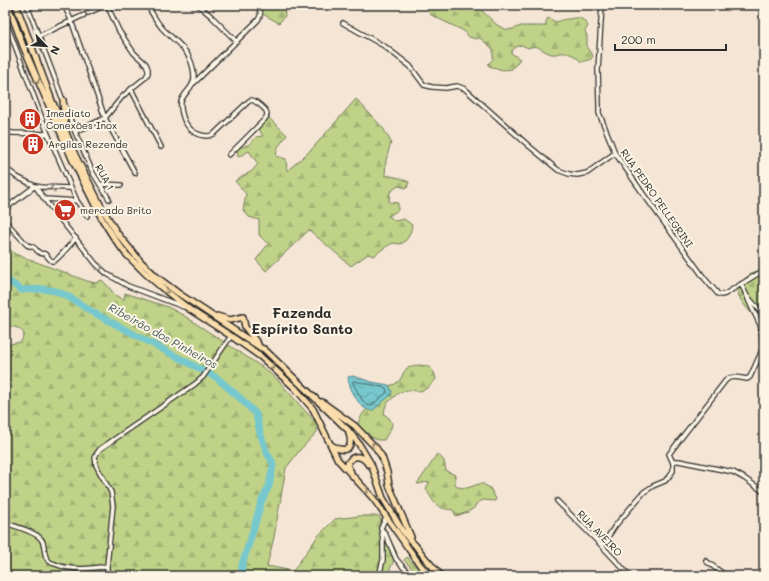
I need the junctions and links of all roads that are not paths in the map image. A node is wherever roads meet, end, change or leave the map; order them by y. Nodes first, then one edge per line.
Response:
1 (8, 5) edge
2 (16, 5) edge
3 (27, 5) edge
4 (64, 5) edge
5 (107, 5) edge
6 (147, 5) edge
7 (198, 5) edge
8 (256, 5) edge
9 (602, 5) edge
10 (5, 19) edge
11 (71, 20) junction
12 (343, 23) dead end
13 (38, 36) junction
14 (236, 42) junction
15 (194, 83) junction
16 (131, 89) junction
17 (63, 100) junction
18 (105, 118) junction
19 (65, 130) junction
20 (5, 131) edge
21 (75, 132) junction
22 (48, 134) junction
23 (160, 147) dead end
24 (615, 152) junction
25 (229, 155) dead end
26 (5, 168) edge
27 (135, 173) dead end
28 (100, 184) junction
29 (35, 186) junction
30 (121, 186) dead end
31 (70, 188) junction
32 (45, 199) junction
33 (109, 199) dead end
34 (56, 200) junction
35 (77, 201) junction
36 (51, 207) junction
37 (5, 209) edge
38 (87, 216) dead end
39 (7, 223) dead end
40 (76, 238) junction
41 (764, 270) edge
42 (740, 284) junction
43 (747, 296) junction
44 (189, 309) junction
45 (213, 315) junction
46 (764, 315) edge
47 (231, 336) junction
48 (764, 346) edge
49 (261, 348) junction
50 (305, 388) junction
51 (348, 430) junction
52 (330, 444) junction
53 (673, 464) junction
54 (376, 478) junction
55 (356, 481) junction
56 (764, 492) edge
57 (557, 501) dead end
58 (386, 517) junction
59 (5, 523) edge
60 (381, 528) junction
61 (415, 545) junction
62 (602, 546) junction
63 (706, 561) dead end
64 (108, 566) junction
65 (107, 576) edge
66 (379, 576) edge
67 (411, 576) edge
68 (430, 576) edge
69 (441, 576) edge
70 (630, 576) edge
71 (726, 576) edge

1 -> 44 main road
2 - 19 main road
3 - 13 street, RUA 1
4 - 11 street
5 - 11 street
5 - 16 street
6 - 15 street
7 - 14 street
8 - 14 street
9 - 24 street, RUA PEDRO PELLEGRINI
10 - 22 street
11 - 13 street
11 - 18 street
12 - 24 street
13 - 17 street, RUA 1
14 - 15 street
15 - 25 street
16 - 18 street
16 - 23 street
17 - 19 main road
17 - 21 street, RUA 1
18 - 21 street
18 - 27 street
19 - 45 main road
20 - 22 street
21 - 28 street, RUA 1
22 - 31 street
24 - 42 street, RUA PEDRO PELLEGRINI
26 - 29 street
28 - 30 street
28 - 33 street, RUA 1
31 -> 29 street
29 - 32 street
29 - 37 street
31 - 35 street
32 - 34 street
32 - 36 street
34 - 35 street
34 - 36 street
35 - 38 street
36 - 40 street
39 - 40 street
40 -> 44 street
41 - 42 street
42 - 43 street
43 - 46 street
43 - 48 street
44 - 47 main road
45 - 49 main road
45 - 49 main road
47 -> 52 main road
47 - 64 street
48 - 53 street
49 - 50 main road
50 - 51 main road
61 -> 50 main road
51 - 52 main road
51 - 54 main road
52 - 55 main road
53 - 56 street
53 - 62 street
54 - 55 main road
54 - 61 main road
55 -> 58 main road
57 - 62 street, RUA AVEIRO
58 - 60 street
58 - 68 main road
59 - 64 street
60 - 66 street
60 - 67 street
61 - 69 main road
62 - 70 street, RUA AVEIRO
63 - 71 street
64 - 65 street

